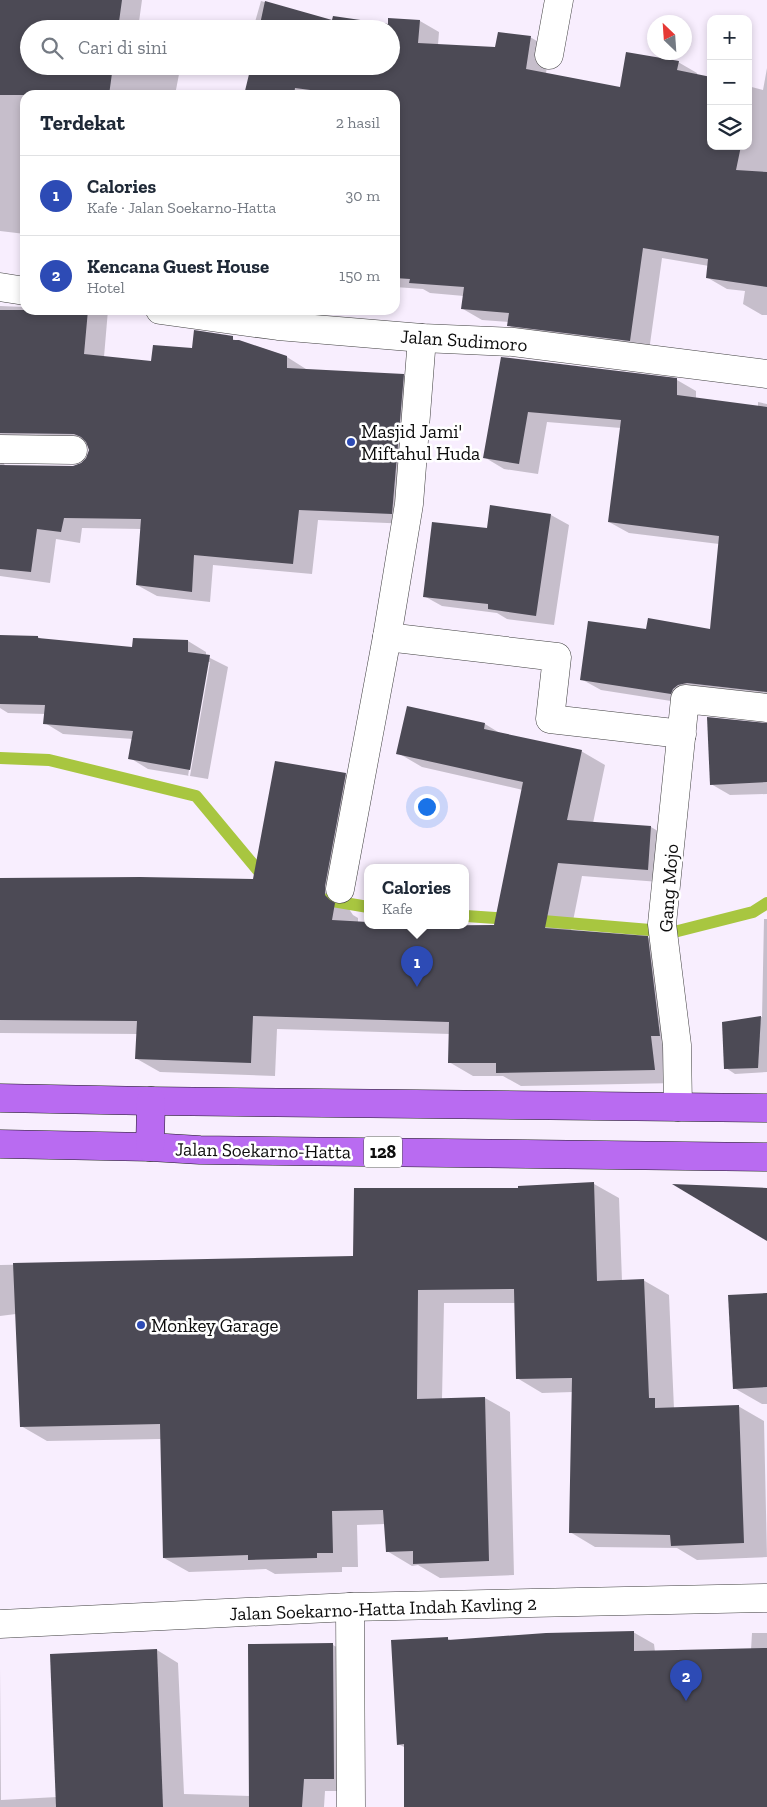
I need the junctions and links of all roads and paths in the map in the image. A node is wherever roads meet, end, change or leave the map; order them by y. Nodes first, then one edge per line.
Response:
1 (559, 0) edge
2 (550, 55) dead end
3 (0, 287) edge
4 (20, 290) edge
5 (200, 315) edge
6 (422, 338) junction
7 (767, 374) edge
8 (0, 449) edge
9 (73, 450) dead end
10 (388, 637) junction
11 (767, 708) edge
12 (682, 734) junction
13 (340, 889) dead end
14 (0, 1098) edge
15 (151, 1102) junction
16 (678, 1107) junction
17 (767, 1108) edge
18 (0, 1144) edge
19 (150, 1147) junction
20 (767, 1157) edge
21 (767, 1598) edge
22 (350, 1607) junction
23 (0, 1624) edge
24 (351, 1807) edge

1 - 2 street
3 - 4 street
5 - 6 street, Jalan Sudimoro
6 - 7 street, Jalan Sudimoro
6 - 10 street
8 - 9 street
10 - 12 street
10 - 13 street
11 - 12 street, Gang Mojo
12 - 16 street, Gang Mojo
14 - 15 main road
15 - 16 main road
15 - 19 main road
16 - 17 main road
18 - 19 main road, Jalan Soekarno-Hatta / 128
19 - 20 main road, Jalan Soekarno-Hatta / 128
21 - 22 street, Jalan Soekarno-Hatta Indah Kavling 2
22 - 23 street, Jalan Soekarno-Hatta Indah Kavling 2
22 - 24 street

